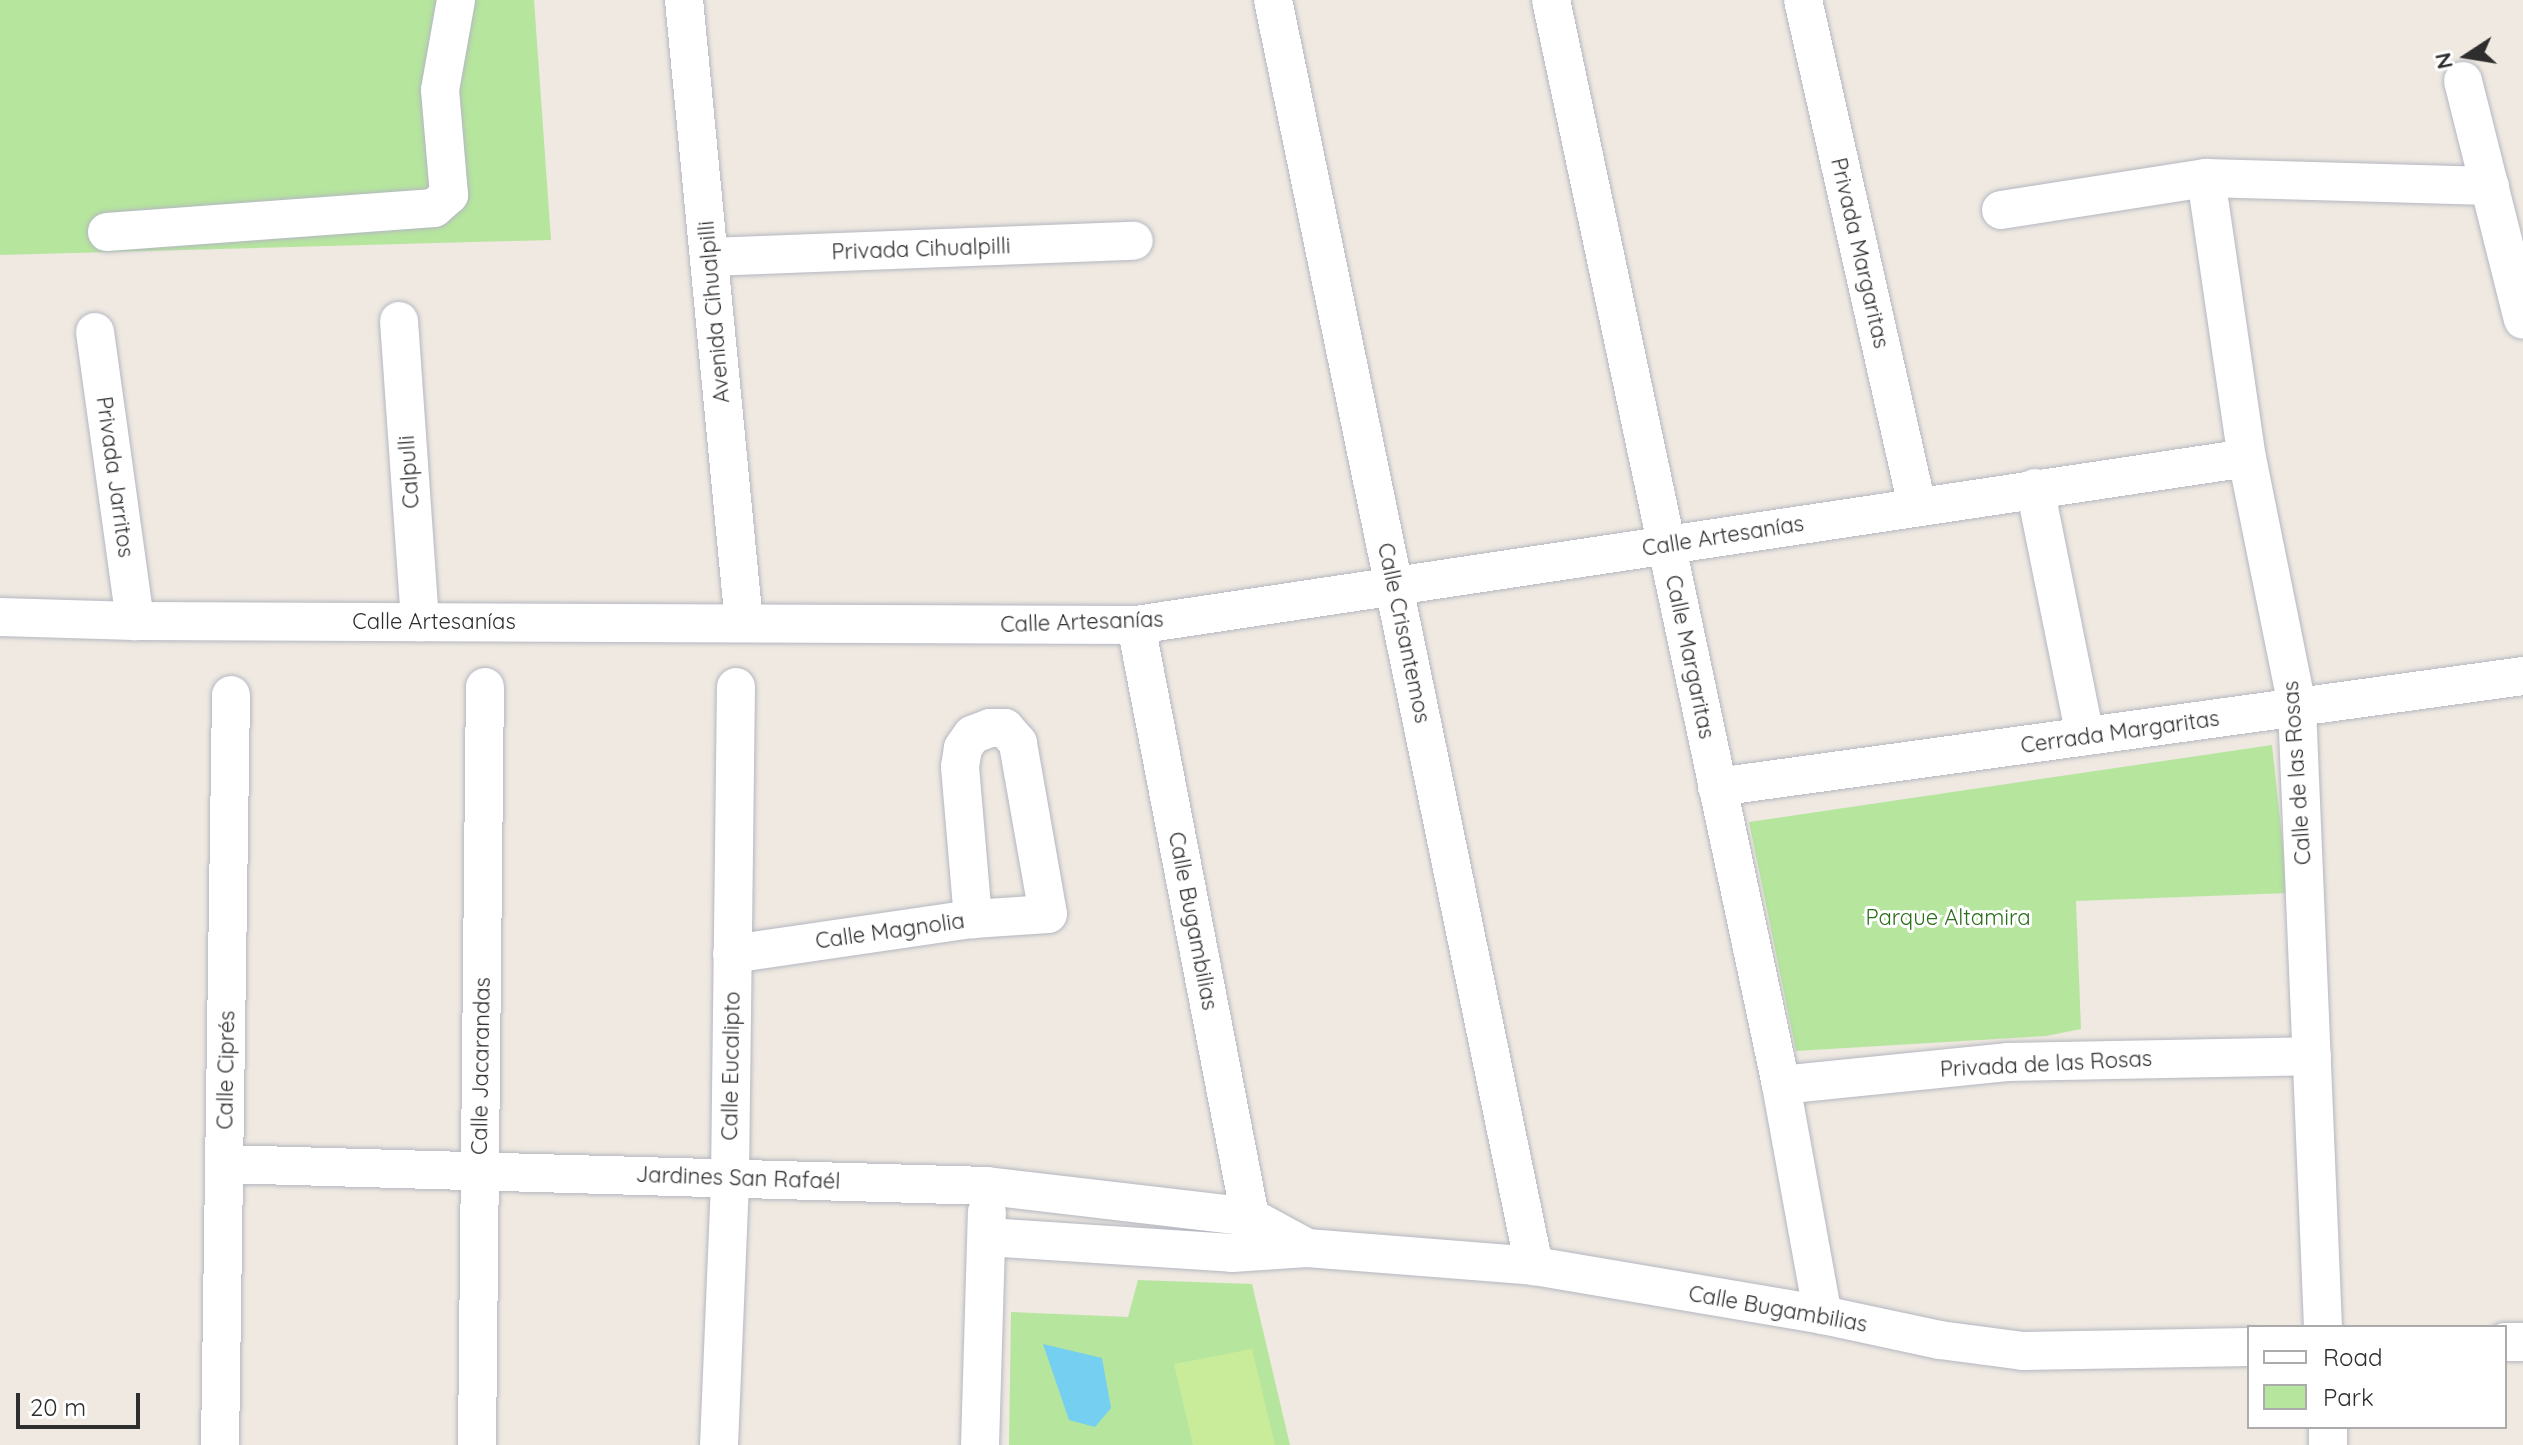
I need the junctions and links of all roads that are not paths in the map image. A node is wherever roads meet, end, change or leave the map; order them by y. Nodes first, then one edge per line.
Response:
1 (456, 0) edge
2 (684, 0) edge
3 (1273, 0) edge
4 (1551, 0) edge
5 (1803, 0) edge
6 (2463, 81) dead end
7 (2206, 178) junction
8 (2490, 186) junction
9 (2001, 210) dead end
10 (107, 232) dead end
11 (1134, 241) dead end
12 (709, 257) junction
13 (2523, 320) edge
14 (399, 321) dead end
15 (95, 332) dead end
16 (2247, 458) junction
17 (2035, 488) junction
18 (1917, 506) junction
19 (1667, 544) junction
20 (1394, 586) junction
21 (0, 617) edge
22 (135, 621) junction
23 (420, 622) junction
24 (744, 623) junction
25 (1136, 625) junction
26 (2523, 676) edge
27 (485, 687) dead end
28 (736, 687) dead end
29 (231, 695) dead end
30 (2297, 707) junction
31 (2085, 736) junction
32 (1717, 787) junction
33 (973, 919) junction
34 (732, 954) junction
35 (2312, 1056) junction
36 (1781, 1085) junction
37 (224, 1164) junction
38 (480, 1170) junction
39 (730, 1177) junction
40 (987, 1186) junction
41 (1253, 1235) junction
42 (987, 1237) junction
43 (1534, 1266) junction
44 (1823, 1315) junction
45 (2323, 1325) edge
46 (2247, 1347) edge
47 (220, 1445) edge
48 (477, 1445) edge
49 (719, 1445) edge
50 (980, 1445) edge

1 - 10 street
2 - 12 street, Avenida Cihualpilli
3 - 20 street, Calle Crisantemos
4 - 19 street, Calle Margaritas
5 - 18 street, Privada Margaritas
6 - 8 street
7 - 8 street
7 - 9 street
7 - 16 street, Calle de las Rosas
8 - 13 street
11 - 12 street, Privada Cihualpilli
12 - 24 street, Avenida Cihualpilli
14 - 23 street, Calpulli
15 - 22 street, Privada Jarritos
16 - 17 street, Calle Artesanías
16 - 30 street, Calle de las Rosas
17 - 18 street, Calle Artesanías
17 - 31 street
18 - 19 street, Calle Artesanías
19 - 20 street, Calle Artesanías
19 - 32 street, Calle Margaritas
20 - 25 street, Calle Artesanías
20 - 43 street, Calle Crisantemos
21 - 22 street, Calle Artesanías
22 - 23 street, Calle Artesanías
23 - 24 street, Calle Artesanías
24 - 25 street, Calle Artesanías
25 - 41 street, Calle Bugambilias
26 - 30 street, Cerrada Margaritas
27 - 38 street, Calle Jacarandas
28 - 34 street, Calle Eucalipto
29 - 37 street, Calle Ciprés
30 - 31 street, Cerrada Margaritas
30 - 35 street, Calle de las Rosas
31 - 32 street, Cerrada Margaritas
32 - 36 street, Calle Margaritas
33 - 33 street, Calle Magnolia
33 - 34 street, Calle Magnolia
34 - 39 street, Calle Eucalipto
35 - 36 street, Privada de las Rosas
35 - 45 street, Calle de las Rosas
36 - 44 street, Calle Margaritas
37 - 38 street, Jardines San Rafaél
37 - 47 street, Calle Ciprés
38 - 39 street, Jardines San Rafaél
38 - 48 street, Calle Jacarandas
39 - 40 street, Jardines San Rafaél
39 - 49 street, Calle Eucalipto
40 - 41 street, Jardines San Rafaél
40 - 42 street
41 - 42 street
41 - 43 street, Calle Bugambilias
42 - 50 street
43 - 44 street, Calle Bugambilias
44 - 46 street, Calle Bugambilias

